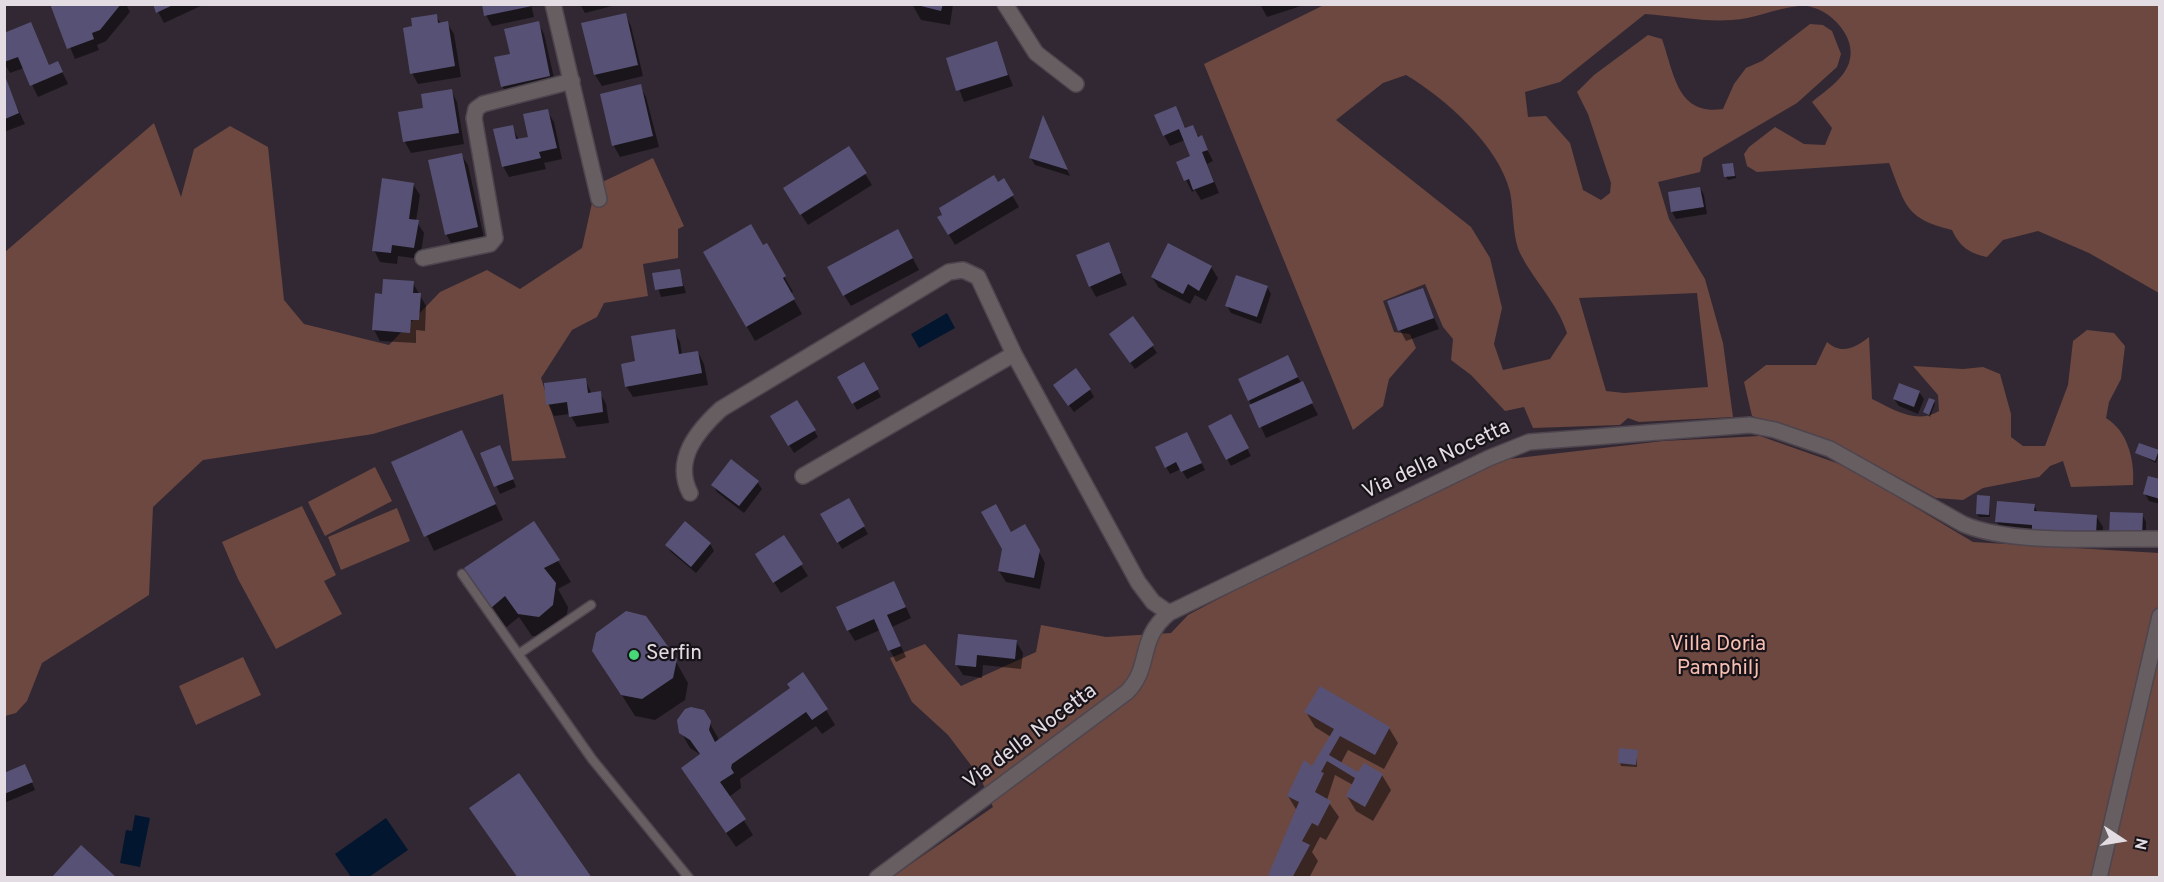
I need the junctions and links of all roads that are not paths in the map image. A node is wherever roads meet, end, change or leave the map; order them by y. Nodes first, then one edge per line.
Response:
1 (553, 4) edge
2 (1005, 4) edge
3 (572, 81) junction
4 (1076, 84) dead end
5 (599, 198) dead end
6 (423, 258) dead end
7 (1014, 354) junction
8 (803, 476) dead end
9 (690, 493) dead end
10 (2160, 539) edge
11 (462, 574) dead end
12 (591, 605) dead end
13 (1169, 613) junction
14 (2160, 616) edge
15 (519, 653) junction
16 (689, 878) edge
17 (877, 878) edge
18 (2099, 878) edge

1 - 3 street
2 - 4 street
3 - 5 street
3 - 6 street
7 - 8 street
7 - 9 street
7 - 13 street
10 - 13 street, Via della Nocetta
11 - 15 lane
12 - 15 lane
13 - 17 street, Via della Nocetta
14 - 18 street
15 - 16 lane

